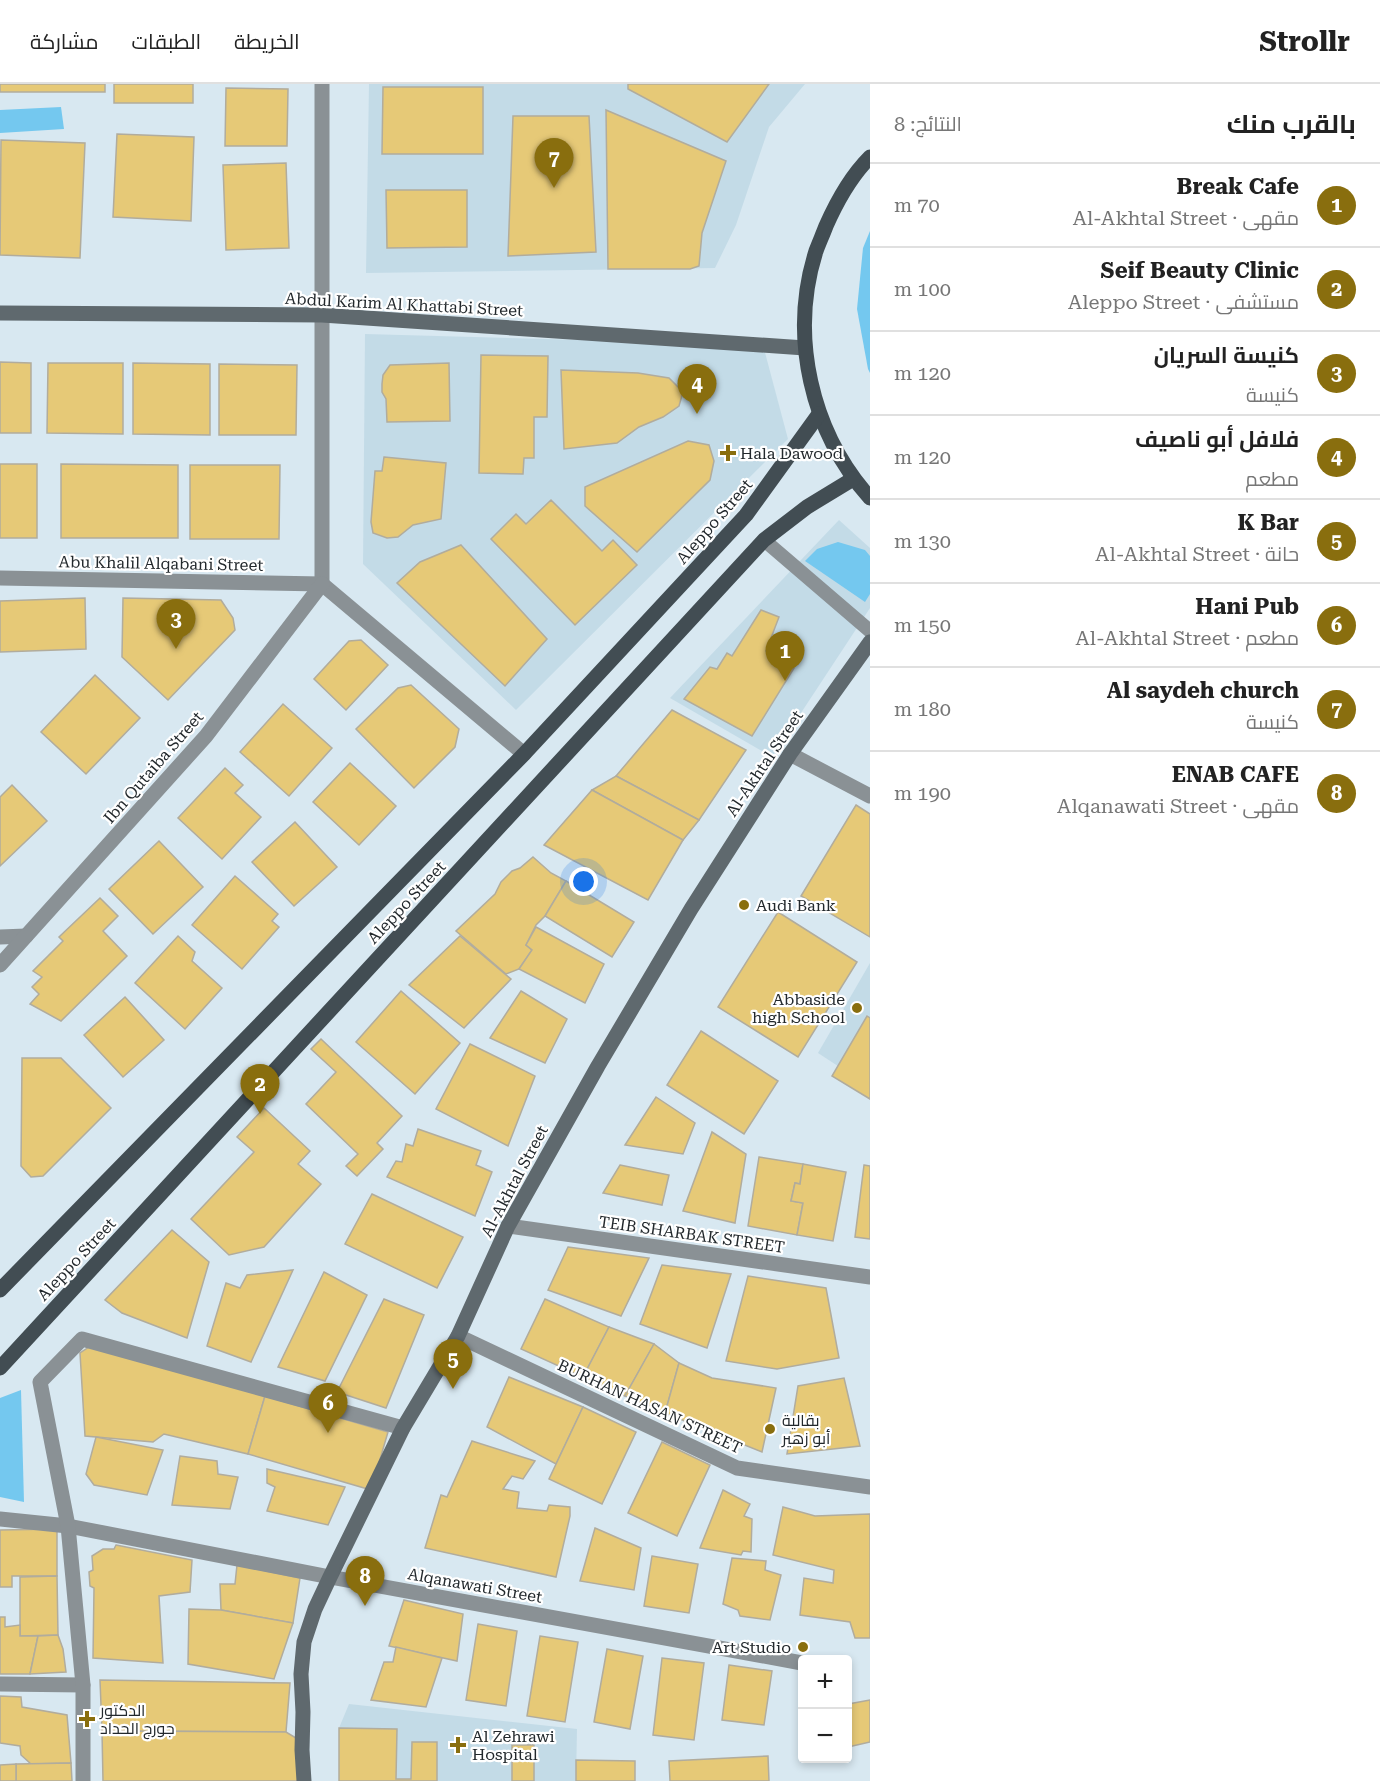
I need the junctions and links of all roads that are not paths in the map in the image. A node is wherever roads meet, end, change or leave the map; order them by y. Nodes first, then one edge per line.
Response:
1 (322, 84) edge
2 (870, 157) edge
3 (0, 313) edge
4 (322, 315) junction
5 (805, 348) junction
6 (819, 414) junction
7 (853, 479) junction
8 (870, 498) edge
9 (764, 540) junction
10 (0, 578) edge
11 (322, 584) junction
12 (870, 631) edge
13 (870, 642) edge
14 (524, 754) junction
15 (790, 754) junction
16 (870, 796) edge
17 (26, 936) junction
18 (0, 937) edge
19 (0, 965) edge
20 (508, 1226) junction
21 (870, 1277) edge
22 (2, 1282) edge
23 (458, 1336) junction
24 (0, 1368) edge
25 (403, 1428) junction
26 (870, 1488) edge
27 (0, 1519) edge
28 (68, 1527) junction
29 (330, 1576) junction
30 (798, 1662) edge
31 (0, 1684) edge
32 (83, 1685) junction
33 (83, 1781) edge
34 (304, 1781) edge

1 - 4 street
2 - 5 main road
3 - 4 main road, Abdul Karim Al Khattabi Street
4 - 5 main road, Abdul Karim Al Khattabi Street
4 - 11 street
5 - 6 main road
6 - 7 main road
6 - 14 main road, Aleppo Street
7 - 8 main road
7 - 9 main road, Aleppo Street
9 - 12 lane
9 - 24 main road, Aleppo Street
10 - 11 street, Abu Khalil Alqabani Street
11 - 14 street
11 - 17 street, Ibn Qutaiba Street
13 - 15 main road, Al-Akhtal Street
14 - 22 main road, Aleppo Street
15 - 16 street
15 - 20 main road, Al-Akhtal Street
17 - 18 street
17 - 19 street, Ibn Qutaiba Street
20 - 21 street, TEIB SHARBAK STREET
20 - 23 main road, Al-Akhtal Street
23 - 25 main road, Al-Akhtal Street
23 - 26 street, BURHAN HASAN STREET
25 - 28 street
25 - 29 main road, Al-Akhtal Street
27 - 28 street, Alqanawati Street
28 - 29 street, Alqanawati Street
28 - 32 street
29 - 30 street, Alqanawati Street
29 - 34 main road, Al-Akhtal Street
31 - 32 street
32 - 33 street

